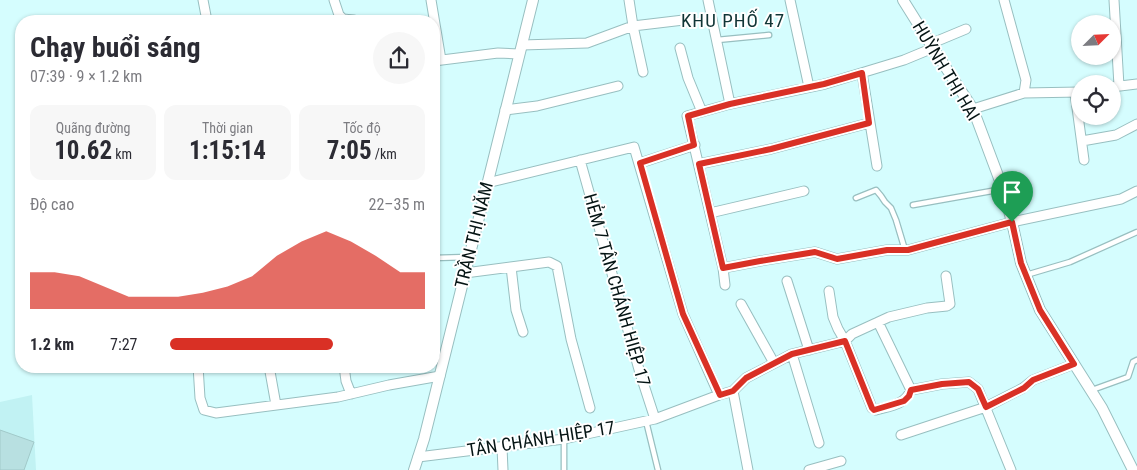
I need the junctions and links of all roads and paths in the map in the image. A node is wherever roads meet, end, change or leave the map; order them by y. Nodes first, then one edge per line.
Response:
1 (203, 0) edge
2 (334, 0) edge
3 (430, 0) edge
4 (533, 0) edge
5 (629, 0) edge
6 (708, 0) edge
7 (790, 0) edge
8 (903, 0) edge
9 (1004, 0) edge
10 (1114, 0) edge
11 (206, 15) edge
12 (339, 15) edge
13 (432, 15) edge
14 (692, 19) dead end
15 (633, 26) junction
16 (966, 29) dead end
17 (769, 34) dead end
18 (717, 40) junction
19 (931, 46) junction
20 (680, 48) dead end
21 (520, 50) junction
22 (440, 61) edge
23 (643, 72) dead end
24 (862, 73) junction
25 (1116, 75) edge
26 (1137, 84) edge
27 (618, 86) dead end
28 (1121, 86) edge
29 (809, 87) junction
30 (1024, 93) junction
31 (1071, 93) edge
32 (730, 104) junction
33 (973, 109) junction
34 (506, 110) junction
35 (702, 112) junction
36 (869, 123) junction
37 (1137, 124) edge
38 (1081, 125) edge
39 (1082, 141) junction
40 (694, 145) junction
41 (580, 160) junction
42 (1084, 160) dead end
43 (640, 163) junction
44 (699, 164) junction
45 (877, 166) dead end
46 (487, 183) junction
47 (1003, 189) junction
48 (804, 191) dead end
49 (1137, 191) edge
50 (856, 198) dead end
51 (913, 205) dead end
52 (710, 213) junction
53 (1012, 222) junction
54 (1137, 232) edge
55 (905, 250) junction
56 (469, 257) junction
57 (440, 258) edge
58 (511, 267) junction
59 (723, 268) junction
60 (465, 273) junction
61 (946, 276) dead end
62 (1026, 276) junction
63 (787, 281) dead end
64 (724, 285) dead end
65 (829, 291) dead end
66 (741, 304) dead end
67 (878, 322) junction
68 (523, 332) dead end
69 (845, 341) junction
70 (809, 350) junction
71 (792, 354) junction
72 (1137, 360) edge
73 (774, 363) junction
74 (1074, 364) junction
75 (198, 373) edge
76 (270, 373) edge
77 (345, 373) edge
78 (440, 376) junction
79 (911, 390) junction
80 (733, 391) junction
81 (1090, 391) junction
82 (351, 394) junction
83 (720, 395) junction
84 (276, 405) junction
85 (986, 407) junction
86 (590, 408) dead end
87 (650, 420) junction
88 (901, 435) dead end
89 (564, 439) junction
90 (819, 443) dead end
91 (502, 447) junction
92 (418, 457) junction
93 (841, 462) dead end
94 (414, 470) edge
95 (503, 470) edge
96 (564, 470) edge
97 (658, 470) edge
98 (748, 470) edge
99 (809, 470) edge
100 (1011, 470) edge
101 (1133, 470) edge

1 - 11 street
2 - 12 street
3 - 13 street
4 - 21 street, TRẦN THỊ NĂM
5 - 15 street
6 - 18 street
7 - 29 street
8 - 19 street, HUỲNH THỊ HAI
9 - 30 street
10 - 25 street
14 - 15 street
15 - 21 street
15 - 23 street
16 - 19 street
17 - 18 lane
18 - 32 street
19 - 24 street
19 - 33 street, HUỲNH THỊ HAI
20 - 35 street
21 - 22 street
21 - 34 street, TRẦN THỊ NĂM
24 - 29 street
24 - 36 street
26 - 28 street
27 - 34 street
29 - 32 street
30 - 31 street
30 - 33 street
32 - 35 street
33 - 47 street, HUỲNH THỊ HAI
34 - 46 street, TRẦN THỊ NĂM
35 - 40 street
36 - 44 street
36 - 45 street
37 - 39 street
38 - 39 street
39 - 42 street
40 - 43 street
40 - 44 street
41 - 43 street
41 - 46 street
41 - 87 street, HẺM 7 TÂN CHÁNH HIỆP 17
43 - 83 street
44 - 52 street
46 - 56 street, TRẦN THỊ NĂM
47 - 51 lane
47 - 53 street, HUỲNH THỊ HAI
48 - 52 street
49 - 53 street
50 - 55 lane
52 - 59 street
53 - 55 street
53 - 62 street, HUỲNH THỊ HAI
54 - 62 lane
55 - 59 street
56 - 57 lane
56 - 60 street, TRẦN THỊ NĂM
58 - 60 street
58 - 68 street
58 - 86 street
59 - 64 street
60 - 78 street, TRẦN THỊ NĂM
61 - 67 street
62 - 74 street, HUỲNH THỊ HAI
63 - 70 street
65 - 69 street
66 - 73 street
67 - 69 street
67 - 79 street
69 - 70 street
69 - 79 street
70 - 71 street
71 - 73 street
71 - 90 street
72 - 81 lane
73 - 80 street
74 - 81 street, HUỲNH THỊ HAI
74 - 85 street
75 - 84 street
76 - 84 street
77 - 82 street
78 - 82 street
78 - 92 street, TRẦN THỊ NĂM
79 - 85 street
80 - 83 street, TÂN CHÁNH HIỆP 17
80 - 98 street
81 - 101 street, HUỲNH THỊ HAI
82 - 84 street
83 - 87 street, TÂN CHÁNH HIỆP 17
85 - 88 street
85 - 100 street
87 - 89 street, TÂN CHÁNH HIỆP 17
87 - 97 lane
89 - 91 street, TÂN CHÁNH HIỆP 17
89 - 96 lane
91 - 92 street, TÂN CHÁNH HIỆP 17
91 - 95 street
92 - 94 street, TRẦN THỊ NĂM
93 - 99 street

